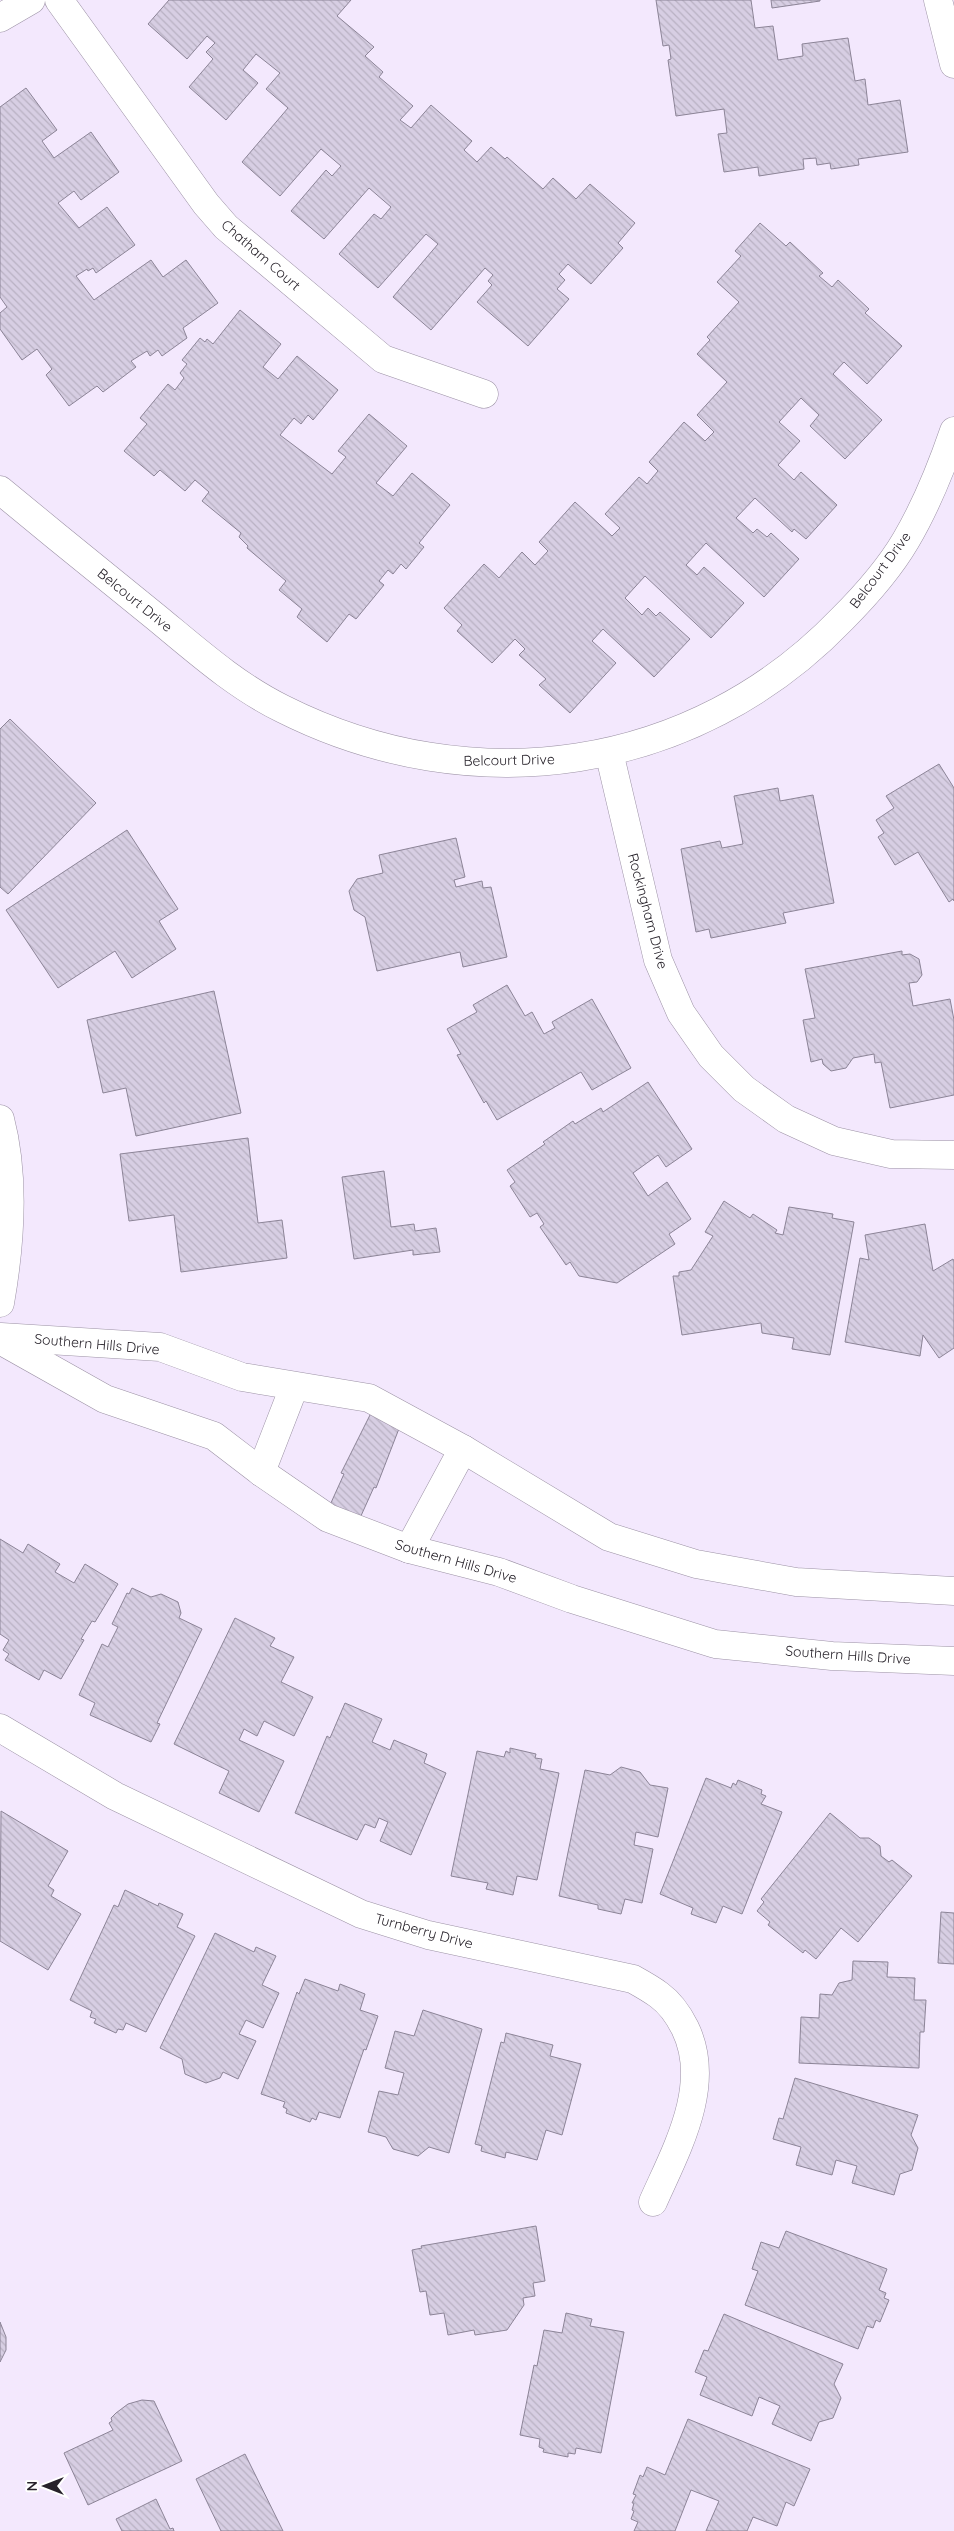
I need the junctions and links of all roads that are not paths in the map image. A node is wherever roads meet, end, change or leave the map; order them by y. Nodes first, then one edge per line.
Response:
1 (30, 0) edge
2 (59, 0) edge
3 (938, 0) edge
4 (0, 18) edge
5 (954, 64) edge
6 (484, 394) dead end
7 (954, 431) edge
8 (0, 490) edge
9 (609, 752) junction
10 (0, 1118) edge
11 (954, 1155) edge
12 (0, 1303) edge
13 (0, 1338) edge
14 (294, 1387) junction
15 (463, 1449) junction
16 (261, 1472) junction
17 (409, 1549) junction
18 (954, 1591) edge
19 (954, 1661) edge
20 (0, 1728) edge
21 (653, 2202) dead end

1 - 4 street
2 - 6 street, Chatham Court
3 - 5 street
7 - 9 street, Belcourt Drive
8 - 9 street, Belcourt Drive
9 - 11 street, Rockingham Drive
10 - 12 street
13 - 14 street, Southern Hills Drive
13 - 16 street, Southern Hills Drive
14 - 15 street, Southern Hills Drive
14 - 16 street
15 - 17 street
15 - 18 street, Southern Hills Drive
16 - 17 street, Southern Hills Drive
17 - 19 street, Southern Hills Drive
20 - 21 street, Turnberry Drive

